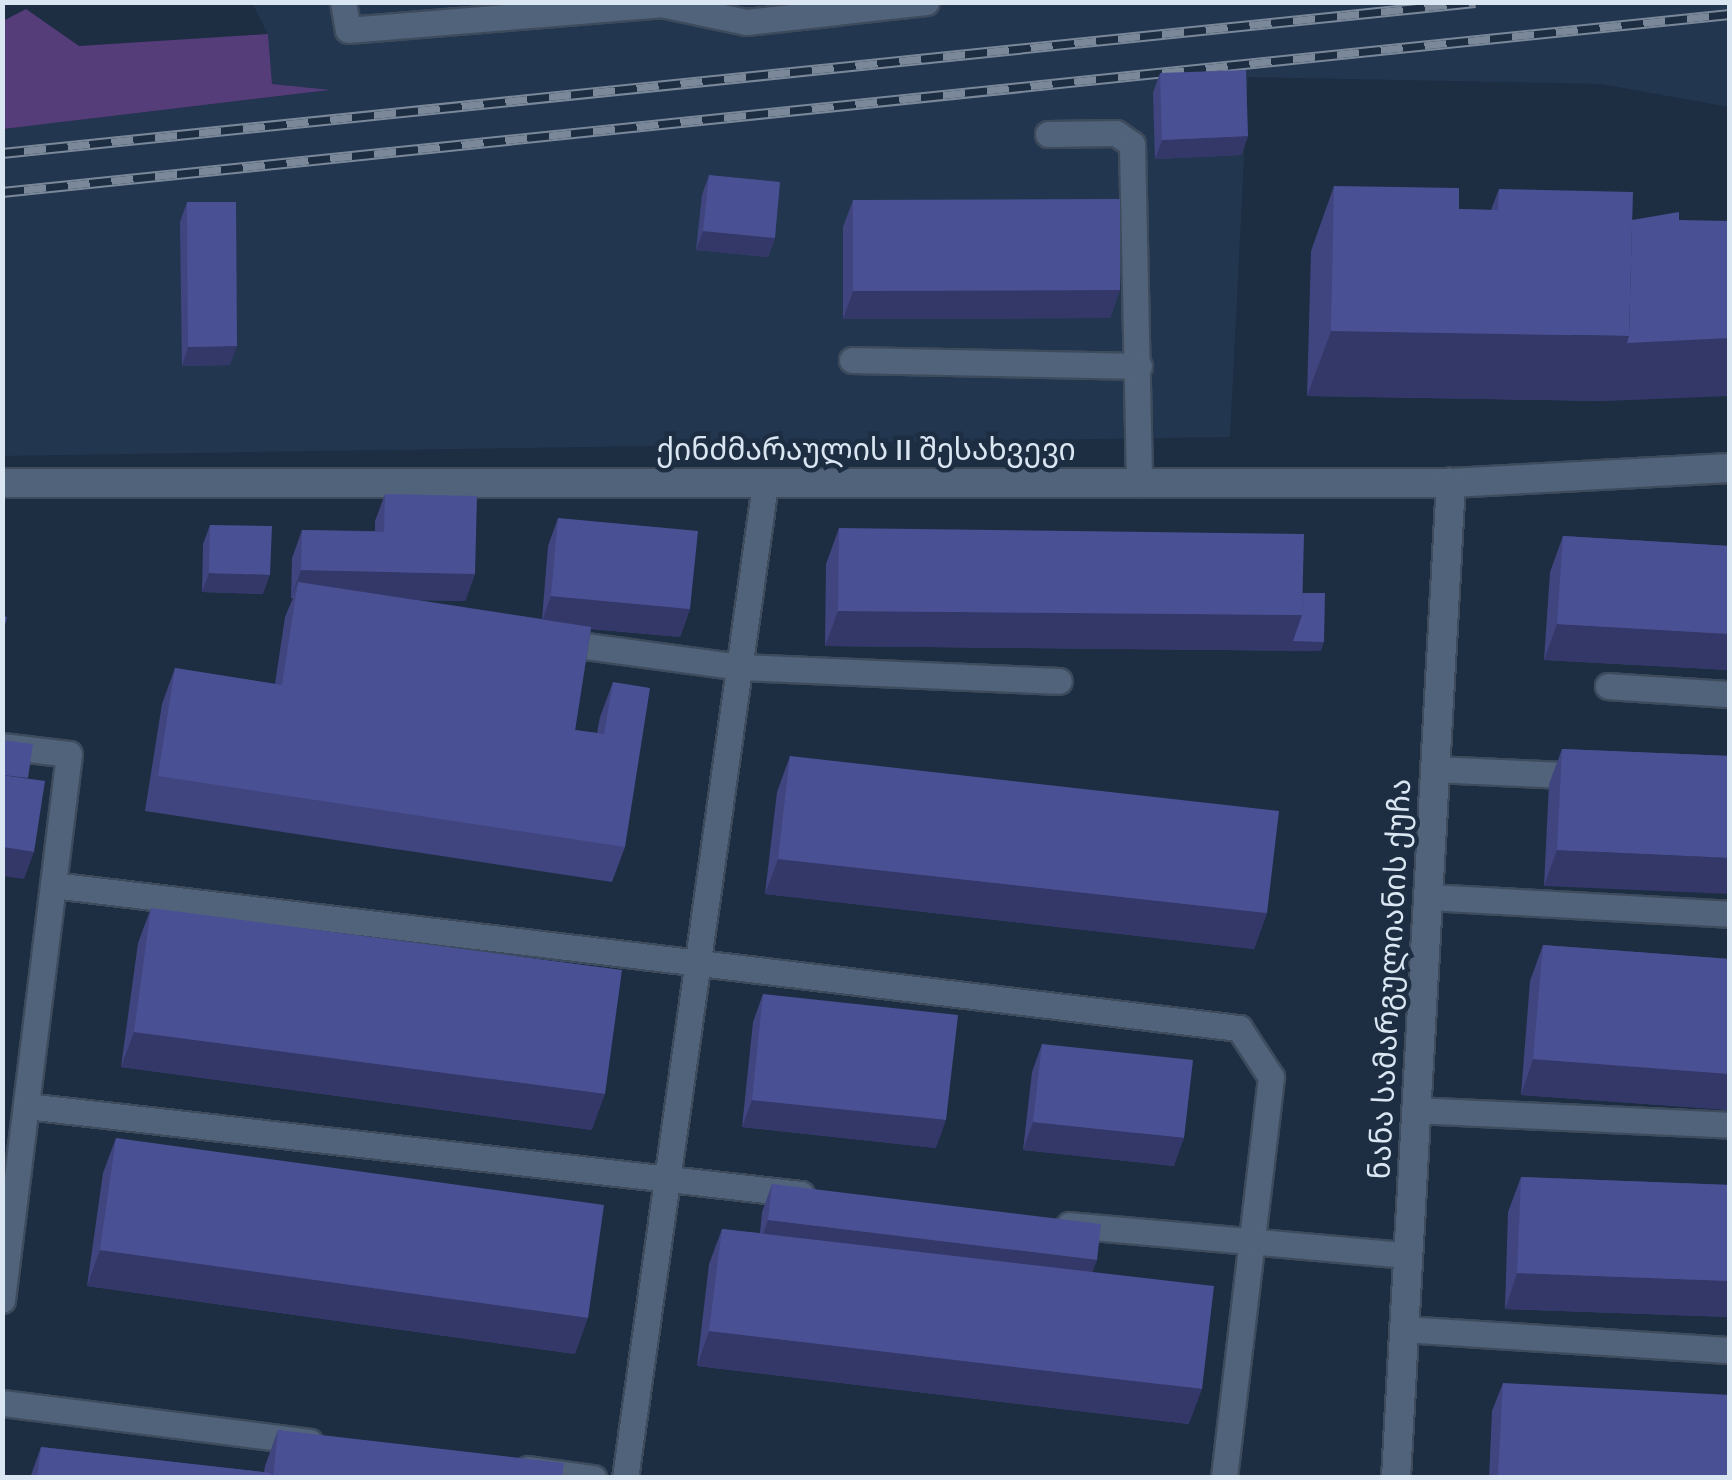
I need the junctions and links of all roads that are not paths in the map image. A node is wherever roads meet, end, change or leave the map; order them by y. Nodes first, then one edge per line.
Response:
1 (343, 2) edge
2 (926, 2) edge
3 (661, 3) edge
4 (1048, 134) dead end
5 (852, 360) dead end
6 (1139, 366) junction
7 (1730, 468) edge
8 (2, 483) edge
9 (766, 484) junction
10 (1139, 484) junction
11 (1450, 484) junction
12 (524, 638) edge
13 (741, 667) junction
14 (1059, 681) dead end
15 (1608, 686) dead end
16 (1730, 694) edge
17 (2, 746) edge
18 (1434, 769) junction
19 (1618, 778) edge
20 (53, 885) junction
21 (1428, 897) junction
22 (1730, 914) edge
23 (698, 966) junction
24 (26, 1106) junction
25 (1416, 1110) junction
26 (1730, 1125) edge
27 (667, 1179) junction
28 (823, 1197) edge
29 (1037, 1221) edge
30 (1252, 1246) junction
31 (1408, 1255) junction
32 (2, 1300) edge
33 (1404, 1329) junction
34 (1730, 1350) edge
35 (2, 1402) edge
36 (337, 1445) edge
37 (494, 1465) edge
38 (592, 1478) edge
39 (625, 1478) edge
40 (1224, 1478) edge
41 (1396, 1478) edge

1 - 3 lane
2 - 3 lane
4 - 6 lane
5 - 6 lane
6 - 10 lane
7 - 11 street, ქინძმარაულის II შესახვევი
8 - 9 street, ქინძმარაულის II შესახვევი
9 - 10 street, ქინძმარაულის II შესახვევი
9 - 13 lane
10 - 11 street, ქინძმარაულის II შესახვევი
11 - 18 street, ნანა სამარგულიანის ქუჩა
12 - 13 lane
13 - 14 lane
13 - 23 lane
15 - 16 lane
17 - 20 lane
18 - 19 lane
18 - 21 street, ნანა სამარგულიანის ქუჩა
20 - 23 lane
20 - 24 lane
21 - 22 lane
21 - 25 street, ნანა სამარგულიანის ქუჩა
23 - 27 lane
23 - 30 lane
24 - 27 lane
24 - 32 lane
25 - 26 lane
25 - 31 street, ნანა სამარგულიანის ქუჩა
27 - 28 lane
27 - 39 lane
29 - 30 lane
30 - 31 lane
30 - 40 lane
31 - 33 street, ნანა სამარგულიანის ქუჩა
33 - 34 lane
33 - 41 street, ნანა სამარგულიანის ქუჩა
35 - 36 lane
37 - 38 lane

